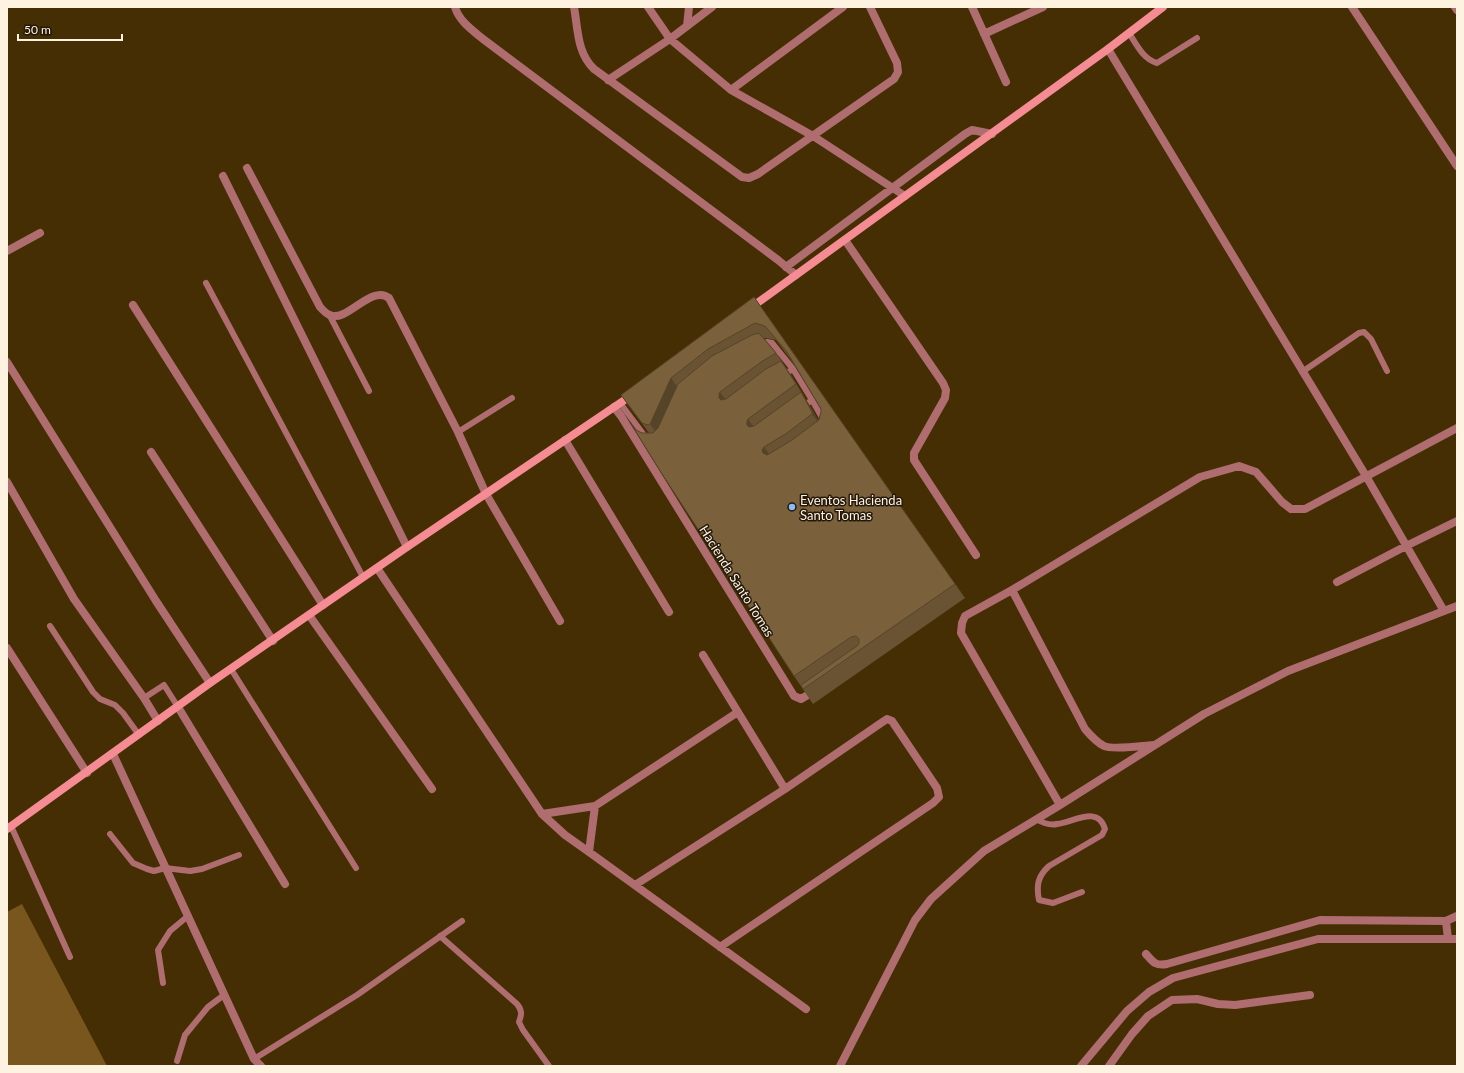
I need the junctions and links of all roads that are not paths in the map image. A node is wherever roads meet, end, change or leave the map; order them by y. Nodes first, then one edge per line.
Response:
1 (455, 7) edge
2 (574, 7) edge
3 (648, 7) edge
4 (689, 7) edge
5 (712, 7) edge
6 (843, 7) edge
7 (870, 7) edge
8 (972, 7) edge
9 (1043, 7) edge
10 (1163, 7) edge
11 (1352, 7) edge
12 (1455, 7) edge
13 (1457, 10) edge
14 (687, 26) junction
15 (1129, 33) junction
16 (984, 34) junction
17 (1198, 38) dead end
18 (670, 39) junction
19 (1108, 49) junction
20 (608, 80) junction
21 (1006, 82) dead end
22 (732, 90) junction
23 (992, 134) junction
24 (813, 136) junction
25 (1457, 166) edge
26 (247, 168) dead end
27 (223, 176) dead end
28 (893, 189) junction
29 (905, 196) junction
30 (40, 233) dead end
31 (845, 240) junction
32 (7, 251) edge
33 (786, 267) junction
34 (796, 275) junction
35 (206, 283) dead end
36 (133, 305) dead end
37 (330, 316) junction
38 (740, 316) edge
39 (754, 348) edge
40 (7, 362) edge
41 (793, 369) junction
42 (1387, 371) dead end
43 (1302, 372) junction
44 (774, 380) edge
45 (639, 389) edge
46 (369, 391) dead end
47 (512, 398) dead end
48 (812, 400) junction
49 (617, 405) junction
50 (794, 412) edge
51 (827, 426) edge
52 (1457, 428) edge
53 (458, 432) junction
54 (565, 440) junction
55 (654, 444) edge
56 (151, 452) dead end
57 (1366, 476) junction
58 (7, 482) edge
59 (486, 494) junction
60 (1457, 521) edge
61 (1406, 546) junction
62 (408, 547) junction
63 (976, 555) dead end
64 (377, 568) junction
65 (364, 577) junction
66 (1337, 582) dead end
67 (1012, 590) junction
68 (323, 605) junction
69 (1457, 606) edge
70 (1444, 611) junction
71 (669, 612) dead end
72 (309, 615) junction
73 (560, 621) dead end
74 (50, 626) dead end
75 (273, 640) junction
76 (7, 648) edge
77 (704, 655) dead end
78 (232, 669) junction
79 (210, 684) junction
80 (823, 686) edge
81 (144, 698) junction
82 (178, 707) junction
83 (738, 712) junction
84 (158, 721) junction
85 (139, 735) junction
86 (1155, 745) junction
87 (113, 754) junction
88 (87, 773) junction
89 (432, 789) dead end
90 (785, 789) junction
91 (595, 806) junction
92 (1060, 806) junction
93 (542, 814) junction
94 (1036, 819) junction
95 (9, 828) edge
96 (110, 834) dead end
97 (589, 852) junction
98 (239, 855) dead end
99 (165, 868) junction
100 (356, 868) dead end
101 (285, 884) dead end
102 (635, 885) junction
103 (1082, 892) dead end
104 (188, 916) junction
105 (1457, 916) edge
106 (462, 921) dead end
107 (1446, 921) junction
108 (440, 936) junction
109 (1448, 939) junction
110 (1457, 939) edge
111 (720, 947) junction
112 (1146, 954) dead end
113 (70, 957) dead end
114 (163, 983) dead end
115 (224, 994) junction
116 (1310, 995) dead end
117 (806, 1009) dead end
118 (254, 1059) junction
119 (177, 1061) dead end
120 (262, 1066) edge
121 (549, 1066) edge
122 (840, 1066) edge
123 (1081, 1066) edge
124 (1109, 1066) edge

1 - 33 street
2 - 20 street
3 - 18 street
4 - 14 street
5 - 14 street
6 - 22 street
7 - 24 street
8 - 16 street
9 - 16 street
10 - 15 street
11 - 25 street
12 - 13 street
14 - 18 street
15 - 17 lane
15 - 19 street
16 - 21 street
18 - 20 street
18 - 22 street
19 - 23 street
19 - 43 street
20 - 24 street
22 - 24 street
23 - 28 street
23 - 29 street
24 - 28 street
26 - 37 street
27 - 62 street
28 - 29 street
28 - 33 street
29 - 31 street
30 - 32 street
31 - 34 street
31 - 63 street
33 - 34 street
34 - 38 street
35 - 65 lane
36 - 68 street
37 - 46 lane
37 - 53 street
39 - 41 lane
40 - 79 street
41 - 44 lane
41 - 48 lane
42 - 43 lane
43 - 57 street
45 - 49 street
47 - 53 lane
48 - 50 lane
48 - 51 lane
49 - 54 street
49 - 55 lane
49 - 80 street, Hacienda Santo Tomas
52 - 57 street
53 - 59 street
54 - 59 street
54 - 71 street
56 - 75 street
57 - 61 street
57 - 67 street
58 - 81 street
59 - 62 street
59 - 73 street
60 - 61 street
61 - 66 street
61 - 70 street
62 - 64 street
64 - 65 street
64 - 93 street
65 - 68 street
67 - 86 street
67 - 92 street
68 - 72 street
69 - 70 street
70 - 86 street
72 - 75 street
72 - 89 street
74 - 85 lane
75 - 78 street
76 - 88 street
77 - 83 street
78 - 79 street
78 - 100 lane
79 - 82 street
81 - 82 lane
81 - 84 street
82 - 84 street
82 - 101 street
83 - 90 street
83 - 91 street
84 - 85 street
85 - 87 street
86 - 92 street
87 - 88 street
87 - 99 street
88 - 95 street
90 - 102 street
90 - 111 street
91 - 93 street
91 - 97 street
92 - 94 street
93 - 97 street
94 - 103 lane
94 - 122 street
95 - 113 lane
96 - 99 lane
97 - 102 street
98 - 99 lane
99 - 104 street
102 - 111 street
104 - 114 lane
104 - 115 street
105 - 107 street
106 - 108 lane
107 - 109 street
107 - 112 street
108 - 118 lane
108 - 121 lane
109 - 110 street
109 - 123 street
111 - 117 street
115 - 118 street
115 - 119 lane
116 - 124 street
118 - 120 street

